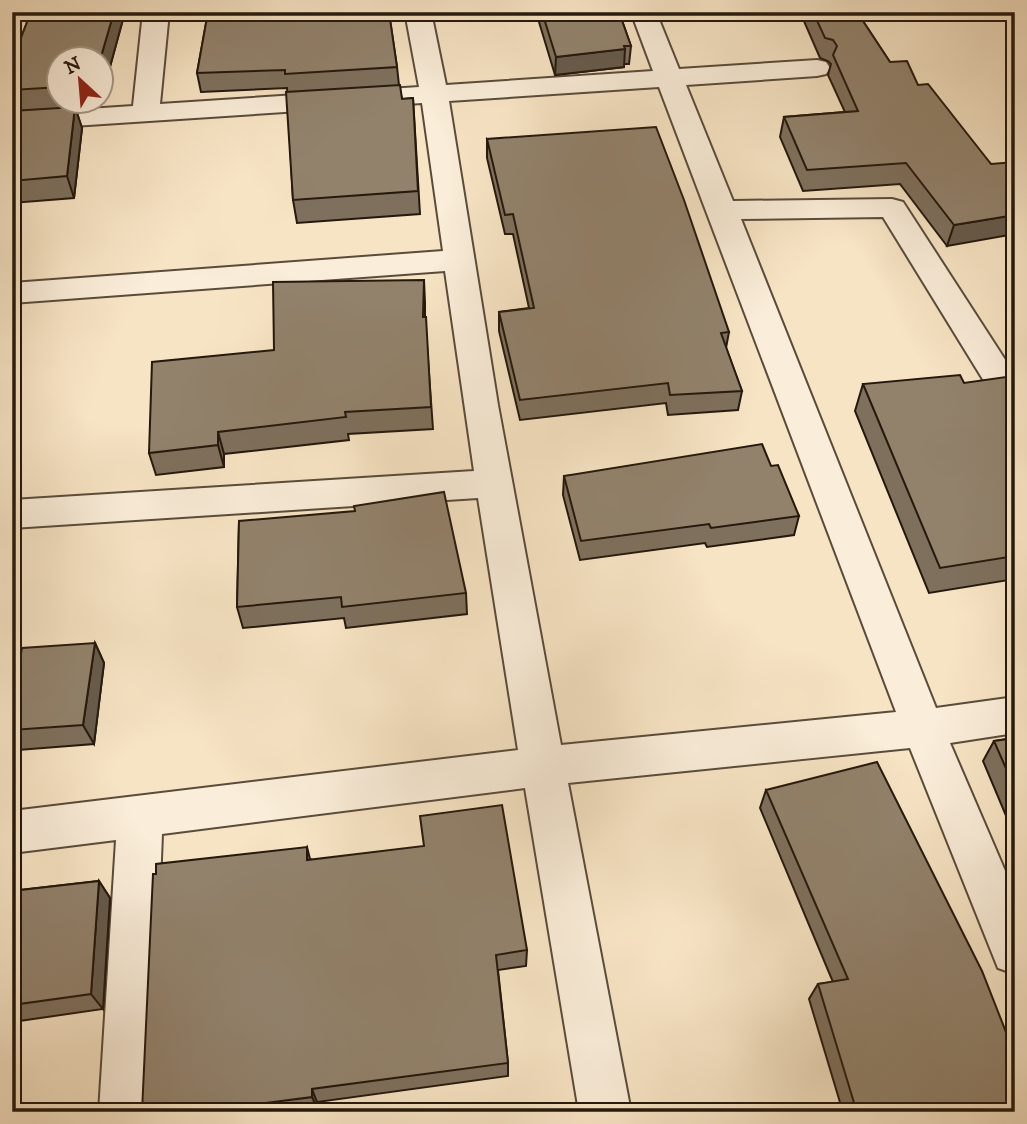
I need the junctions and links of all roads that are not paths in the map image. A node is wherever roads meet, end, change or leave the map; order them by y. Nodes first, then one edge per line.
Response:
1 (156, 12) edge
2 (418, 12) edge
3 (643, 12) edge
4 (817, 68) dead end
5 (670, 78) junction
6 (435, 93) junction
7 (146, 113) junction
8 (12, 122) edge
9 (722, 209) junction
10 (457, 260) junction
11 (12, 293) edge
12 (1015, 403) edge
13 (494, 483) junction
14 (12, 514) edge
15 (1015, 715) edge
16 (923, 728) junction
17 (542, 766) junction
18 (140, 817) junction
19 (12, 832) edge
20 (1015, 951) edge
21 (125, 1112) edge
22 (605, 1112) edge

1 - 7 street
2 - 6 street
3 - 5 street
4 - 5 street
5 - 6 street
5 - 9 street
6 - 7 street
6 - 10 street
7 - 8 street
9 - 12 street
9 - 16 street
10 - 11 street
10 - 13 street
13 - 14 street
13 - 17 street
15 - 16 street
16 - 17 street
16 - 20 street
17 - 18 street
17 - 22 street
18 - 19 street
18 - 21 street

